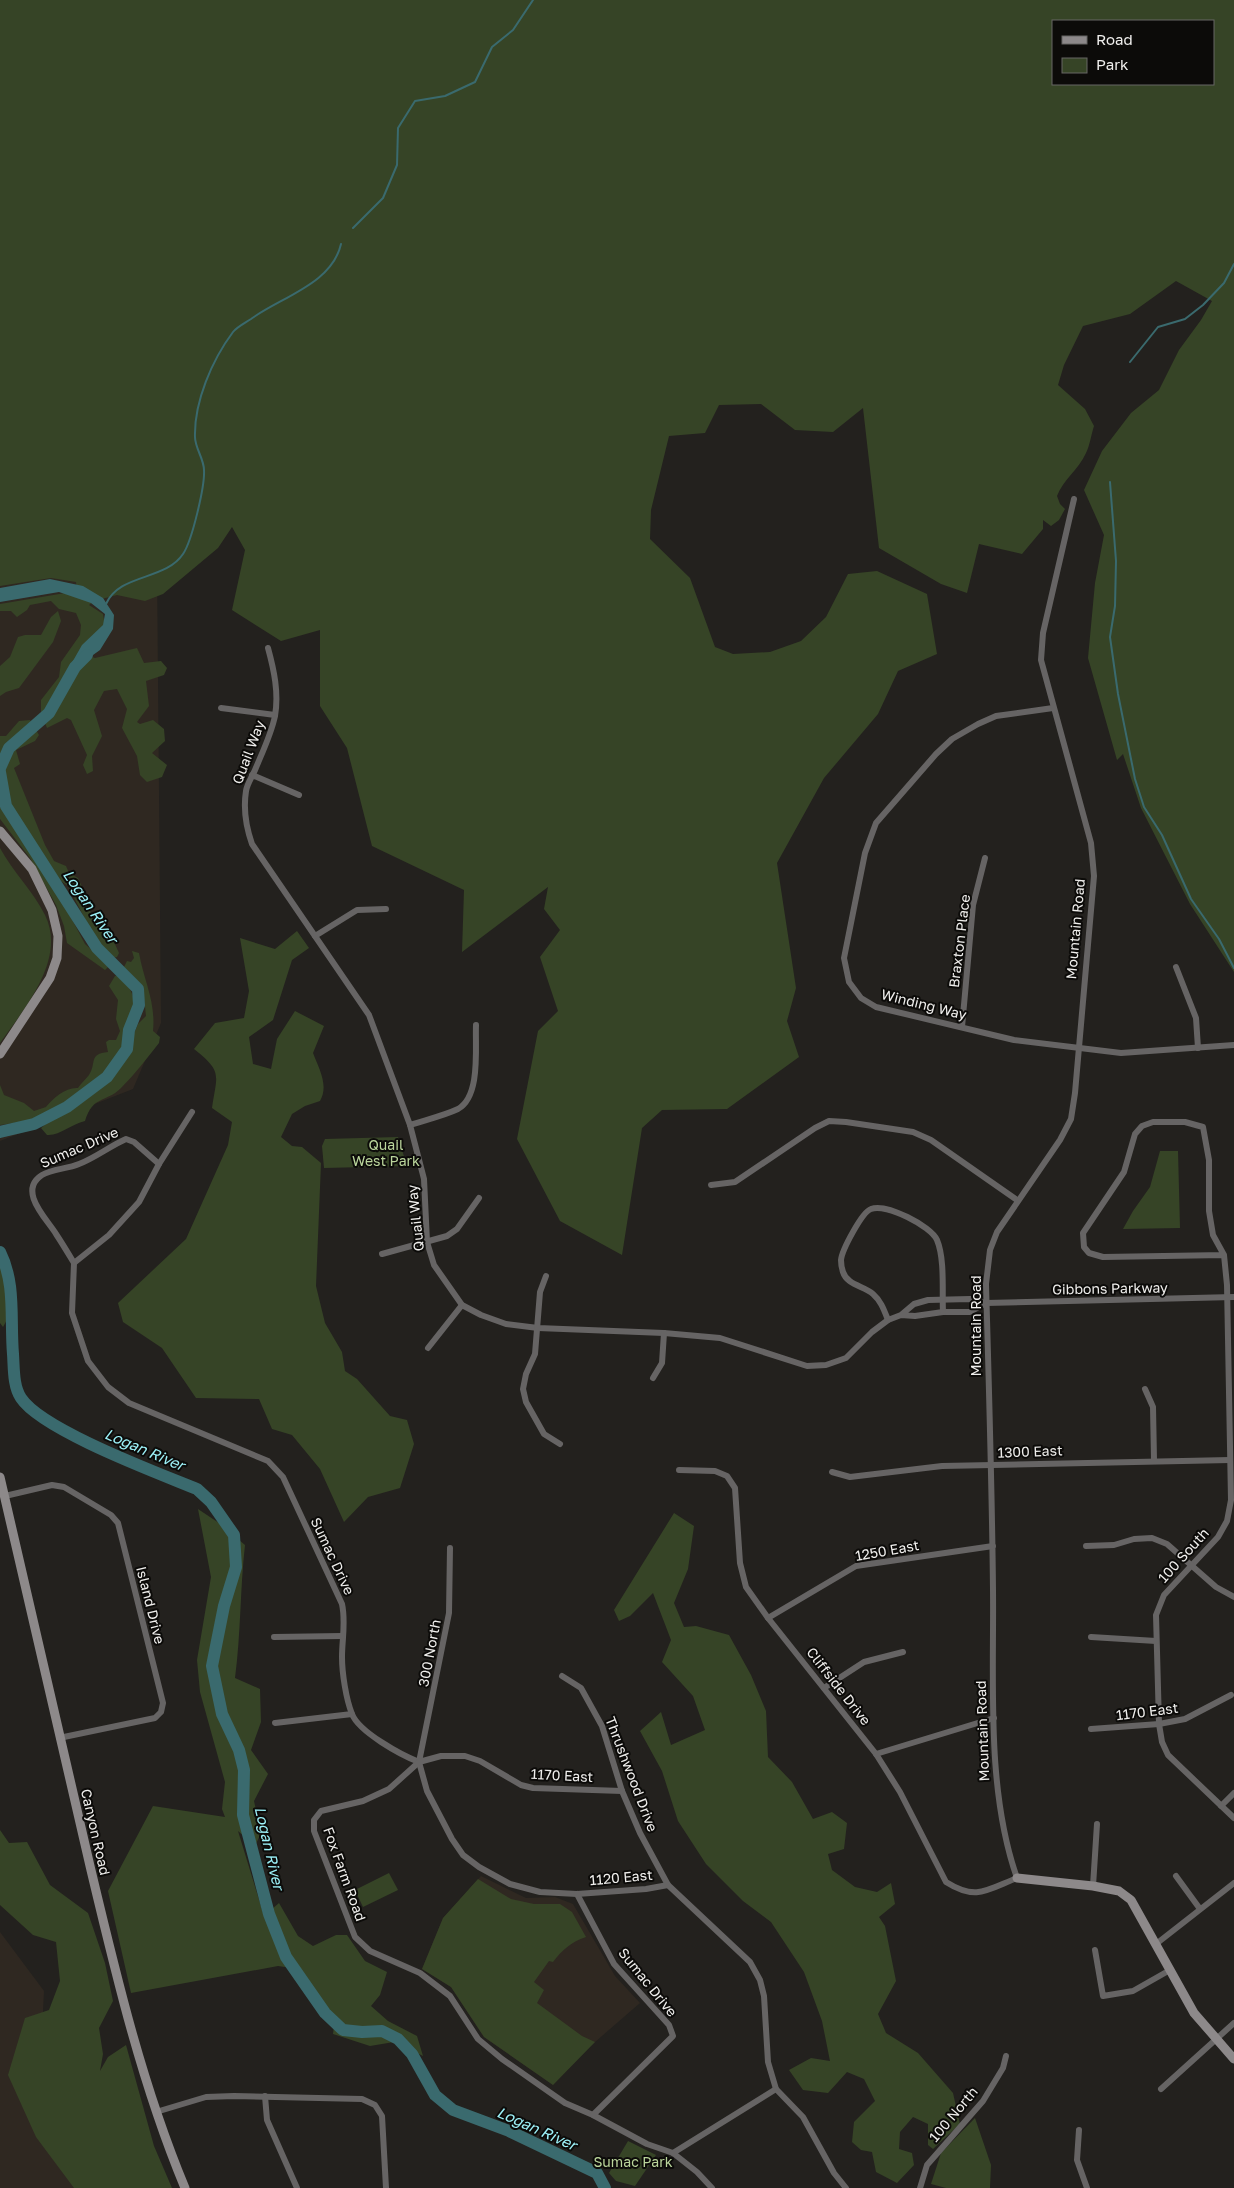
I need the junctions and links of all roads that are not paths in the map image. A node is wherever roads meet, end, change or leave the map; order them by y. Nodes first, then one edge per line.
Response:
1 (1074, 499) dead end
2 (268, 648) dead end
3 (221, 708) dead end
4 (1053, 708) junction
5 (275, 715) junction
6 (252, 775) junction
7 (299, 795) dead end
8 (0, 830) edge
9 (985, 858) dead end
10 (386, 909) dead end
11 (315, 936) junction
12 (1176, 967) dead end
13 (476, 1025) dead end
14 (962, 1027) junction
15 (1234, 1045) edge
16 (1078, 1048) junction
17 (1198, 1048) junction
18 (0, 1054) edge
19 (192, 1112) dead end
20 (410, 1125) junction
21 (159, 1164) junction
22 (711, 1185) dead end
23 (479, 1198) dead end
24 (1018, 1200) junction
25 (427, 1242) junction
26 (382, 1254) dead end
27 (1224, 1255) junction
28 (74, 1263) junction
29 (546, 1276) dead end
30 (1230, 1297) edge
31 (942, 1299) junction
32 (986, 1303) junction
33 (462, 1305) junction
34 (943, 1312) junction
35 (901, 1315) junction
36 (888, 1320) junction
37 (538, 1328) junction
38 (664, 1333) junction
39 (428, 1348) dead end
40 (653, 1378) dead end
41 (1145, 1389) dead end
42 (560, 1444) dead end
43 (1154, 1460) junction
44 (1230, 1460) junction
45 (991, 1464) junction
46 (679, 1470) dead end
47 (832, 1472) dead end
48 (0, 1477) edge
49 (4, 1496) junction
50 (993, 1546) junction
51 (1086, 1546) dead end
52 (450, 1548) dead end
53 (1191, 1568) junction
54 (1234, 1597) edge
55 (768, 1618) junction
56 (342, 1636) junction
57 (274, 1637) dead end
58 (1091, 1637) dead end
59 (1156, 1641) junction
60 (902, 1652) dead end
61 (562, 1676) dead end
62 (824, 1688) junction
63 (1230, 1695) dead end
64 (352, 1714) junction
65 (994, 1718) junction
66 (275, 1723) dead end
67 (1159, 1724) junction
68 (1091, 1729) dead end
69 (59, 1738) junction
70 (876, 1754) junction
71 (419, 1762) junction
72 (622, 1791) junction
73 (1234, 1793) edge
74 (1221, 1806) junction
75 (1234, 1818) edge
76 (1097, 1824) dead end
77 (1176, 1876) dead end
78 (1017, 1878) junction
79 (1234, 1883) edge
80 (668, 1885) junction
81 (1093, 1886) junction
82 (577, 1894) junction
83 (1200, 1909) junction
84 (1156, 1944) junction
85 (1095, 1950) dead end
86 (1170, 1970) junction
87 (1234, 2023) edge
88 (1216, 2040) junction
89 (1006, 2056) dead end
90 (1234, 2059) edge
91 (776, 2089) junction
92 (1161, 2089) dead end
93 (265, 2096) junction
94 (156, 2112) junction
95 (592, 2115) junction
96 (1079, 2130) dead end
97 (673, 2153) junction
98 (185, 2188) edge
99 (297, 2188) edge
100 (386, 2188) edge
101 (712, 2188) edge
102 (846, 2188) edge
103 (920, 2188) edge
104 (1087, 2188) edge

1 - 4 street, Mountain Road
2 - 5 street, Quail Way
3 - 5 street
4 - 14 street, Winding Way
4 - 16 street, Mountain Road
5 - 6 street, Quail Way
6 - 7 street
6 - 11 street, Quail Way
8 - 18 street
9 - 14 street, Braxton Place
10 - 11 street
11 - 20 street, Quail Way
12 - 17 street
13 - 20 street
14 - 16 street, Winding Way
15 - 17 street, Winding Way
16 - 17 street, Winding Way
16 - 24 street, Mountain Road
19 - 21 street
20 - 25 street, Quail Way
21 - 28 street
21 - 28 street, Sumac Drive
22 - 24 street
23 - 25 street
24 - 32 street, Mountain Road
25 - 26 street
25 - 33 street, Quail Way
27 - 27 street
27 - 30 street, 100 South
28 - 56 street, Sumac Drive
29 - 37 street
30 - 32 street, Gibbons Parkway
30 - 44 street, 100 South
31 - 32 street, Quail Way
31 - 34 street
31 - 35 street, Quail Way
31 - 36 street
32 - 34 street, Quail Way
32 - 45 street, Mountain Road
33 - 37 street, Quail Way
33 - 39 street
34 - 35 street, Quail Way
35 - 36 street, Quail Way
36 - 38 street, Quail Way
37 - 38 street, Quail Way
37 - 42 street
38 - 40 street
41 - 43 street
43 - 44 street, 1300 East
43 - 45 street, 1300 East
44 - 53 street, 100 South
45 - 47 street, 1300 East
45 - 50 street, Mountain Road
46 - 55 street, Cliffside Drive
48 - 49 street, Canyon Road
49 - 69 street, Canyon Road
49 - 69 street, Island Drive
50 - 55 street, 1250 East
50 - 65 street, Mountain Road
51 - 53 street
52 - 71 street, 300 North
53 - 54 street
53 - 59 street, 100 South
55 - 62 street, Cliffside Drive
56 - 57 street
56 - 64 street, Sumac Drive
58 - 59 street
59 - 67 street, 100 South
60 - 62 street
61 - 72 street, Thrushwood Drive
62 - 70 street, Cliffside Drive
63 - 67 street, 1170 East
64 - 66 street
64 - 71 street
65 - 70 street
65 - 78 street, Mountain Road
67 - 68 street, 1170 East
67 - 74 street, 100 South
69 - 94 street, Canyon Road
70 - 78 street, Cliffside Drive
71 - 72 street, 1170 East
71 - 82 street
71 - 95 street, Fox Farm Road
72 - 80 street, Thrushwood Drive
73 - 74 street
74 - 75 street, 100 South
76 - 81 street
77 - 83 street
78 - 81 street
79 - 83 street
80 - 82 street, 1120 East
80 - 91 street, Thrushwood Drive
81 - 84 street
82 - 95 street, Sumac Drive
83 - 84 street
84 - 86 street
85 - 86 street
86 - 88 street
87 - 88 street
88 - 90 street
88 - 92 street
89 - 103 street, 100 North
91 - 97 street
91 - 102 street, Thrushwood Drive
93 - 94 street
93 - 99 street
93 - 100 street
94 - 98 street, Canyon Road
95 - 97 street, Fox Farm Road
96 - 104 street
97 - 101 street

